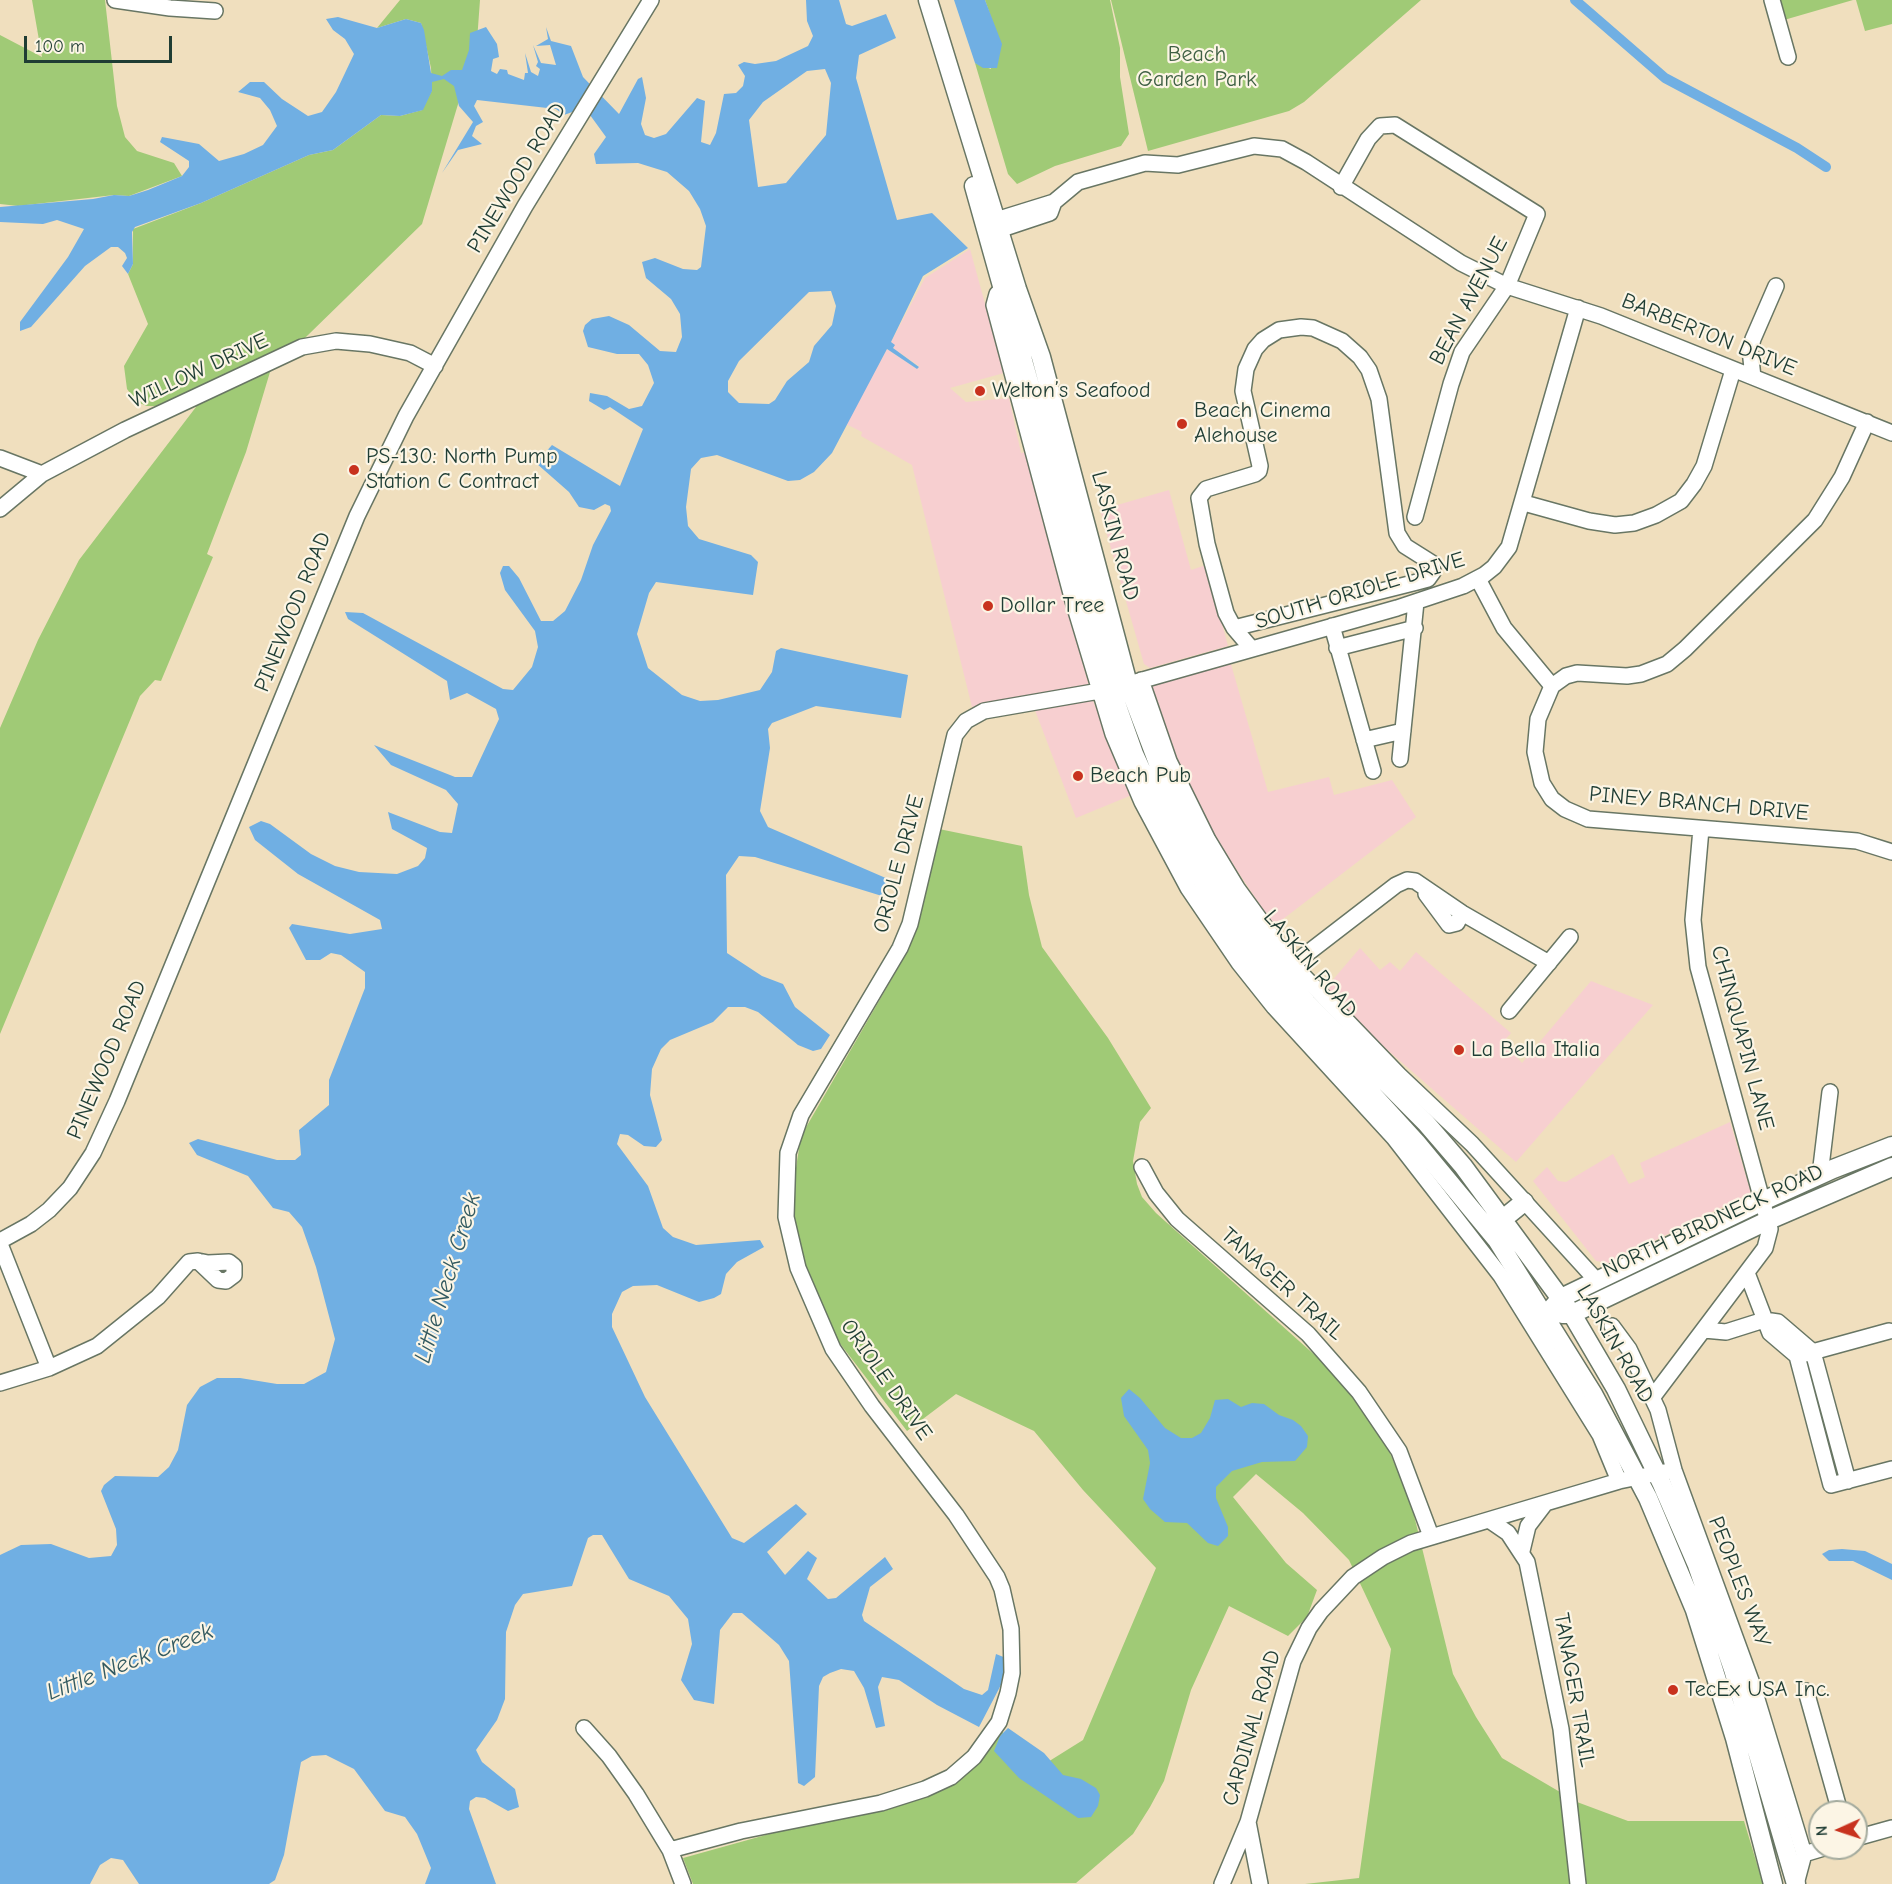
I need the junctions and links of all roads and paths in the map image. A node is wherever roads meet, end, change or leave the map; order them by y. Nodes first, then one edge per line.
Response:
1 (115, 0) edge
2 (651, 0) edge
3 (919, 0) edge
4 (928, 0) edge
5 (1772, 0) edge
6 (214, 11) dead end
7 (1788, 57) dead end
8 (1341, 187) junction
9 (998, 225) junction
10 (1506, 286) junction
11 (1776, 286) dead end
12 (1578, 308) junction
13 (435, 366) junction
14 (1733, 370) junction
15 (1753, 377) junction
16 (1059, 418) junction
17 (1867, 422) junction
18 (1034, 425) junction
19 (1892, 433) edge
20 (0, 458) edge
21 (42, 474) junction
22 (1524, 503) junction
23 (0, 509) edge
24 (1415, 517) dead end
25 (1478, 579) junction
26 (1416, 602) junction
27 (1332, 626) junction
28 (1234, 628) junction
29 (1415, 628) junction
30 (1251, 648) junction
31 (1337, 648) junction
32 (1120, 686) junction
33 (1552, 686) junction
34 (1403, 732) junction
35 (1364, 740) junction
36 (1400, 759) dead end
37 (1373, 771) dead end
38 (1701, 829) junction
39 (1892, 852) edge
40 (1570, 937) dead end
41 (1549, 963) junction
42 (1275, 975) junction
43 (1509, 1011) dead end
44 (1830, 1092) dead end
45 (1473, 1144) junction
46 (1892, 1146) edge
47 (1458, 1160) junction
48 (1142, 1167) dead end
49 (1892, 1167) edge
50 (1820, 1175) junction
51 (1763, 1201) junction
52 (1524, 1202) junction
53 (1503, 1219) junction
54 (1769, 1220) junction
55 (0, 1243) edge
56 (198, 1261) dead end
57 (1747, 1273) junction
58 (1597, 1281) junction
59 (1561, 1298) junction
60 (1572, 1314) junction
61 (1539, 1320) junction
62 (1764, 1320) junction
63 (1612, 1326) dead end
64 (1704, 1330) junction
65 (1889, 1331) dead end
66 (1813, 1352) junction
67 (1797, 1356) junction
68 (49, 1368) junction
69 (0, 1383) edge
70 (1652, 1398) junction
71 (1892, 1469) edge
72 (1665, 1471) junction
73 (1627, 1478) junction
74 (1848, 1481) junction
75 (1544, 1505) junction
76 (1489, 1520) junction
77 (1431, 1536) junction
78 (1522, 1551) junction
79 (1806, 1691) dead end
80 (1753, 1711) junction
81 (584, 1728) dead end
82 (1752, 1732) junction
83 (1734, 1738) junction
84 (1837, 1800) edge
85 (1248, 1822) junction
86 (1892, 1828) edge
87 (1868, 1835) edge
88 (670, 1850) junction
89 (1808, 1853) edge
90 (1804, 1854) junction
91 (683, 1884) edge
92 (1222, 1884) edge
93 (1260, 1884) edge
94 (1578, 1884) edge
95 (1773, 1884) edge
96 (1796, 1884) edge

1 - 6 street
2 - 13 street, PINEWOOD ROAD
3 - 18 main road, LASKIN ROAD
4 - 9 main road, LASKIN ROAD
5 - 7 street
8 - 9 street, BARBERTON DRIVE
8 - 10 street, BARBERTON DRIVE
8 - 10 street, BEAN AVENUE
9 - 16 main road, LASKIN ROAD
10 - 12 street, BARBERTON DRIVE
10 - 24 street, BEAN AVENUE
11 - 15 street
12 - 14 street, BARBERTON DRIVE
12 - 22 street, SOUTH ORIOLE DRIVE
13 - 21 street, WILLOW DRIVE
13 - 55 street, PINEWOOD ROAD
14 - 15 street, BARBERTON DRIVE
14 - 22 street
15 - 17 street, BARBERTON DRIVE
16 - 18 main road
16 - 32 main road, LASKIN ROAD
17 - 19 street, BARBERTON DRIVE
17 - 33 street
18 - 32 main road, LASKIN ROAD
20 - 21 street
21 - 23 street, WILLOW DRIVE
22 - 25 street, SOUTH ORIOLE DRIVE
25 - 26 street, SOUTH ORIOLE DRIVE
25 - 33 street
26 - 27 street, SOUTH ORIOLE DRIVE
26 - 29 street
27 - 30 street, SOUTH ORIOLE DRIVE
27 - 31 street
28 - 28 street
28 - 30 street
29 - 31 street
29 - 34 street
30 - 32 street, SOUTH ORIOLE DRIVE
31 - 35 street
32 - 42 street, LASKIN ROAD
32 - 42 main road, LASKIN ROAD
32 - 88 street, ORIOLE DRIVE
33 - 38 street, PINEY BRANCH DRIVE
34 - 35 street
34 - 36 street
35 - 37 street
38 - 39 street, PINEY BRANCH DRIVE
38 - 51 street, CHINQUAPIN LANE
40 - 41 street
41 - 42 street
41 - 43 street
42 - 45 street, LASKIN ROAD
42 - 47 main road, LASKIN ROAD
42 - 61 main road, LASKIN ROAD
44 - 50 street
45 - 47 street
45 - 52 street, LASKIN ROAD
46 - 50 main road, NORTH BIRDNECK ROAD
47 - 53 main road, LASKIN ROAD
48 - 77 street, TANAGER TRAIL
49 - 54 main road, NORTH BIRDNECK ROAD
50 - 51 main road, NORTH BIRDNECK ROAD
51 - 54 street, CHINQUAPIN LANE
51 - 58 main road, NORTH BIRDNECK ROAD
52 - 53 main road
52 - 58 street, LASKIN ROAD
53 - 59 main road, LASKIN ROAD
54 - 57 street
54 - 60 main road, NORTH BIRDNECK ROAD
55 - 68 street
56 - 68 street
57 - 62 street
57 - 64 street
58 - 59 main road, NORTH BIRDNECK ROAD
59 - 60 main road, LASKIN ROAD
59 - 61 main road, NORTH BIRDNECK ROAD
60 - 61 main road, NORTH BIRDNECK ROAD
60 - 72 main road, LASKIN ROAD
61 - 73 main road, LASKIN ROAD
62 - 64 street
62 - 66 street
62 - 67 street
63 - 70 street
64 - 70 street
65 - 66 street
66 - 67 street
66 - 74 street
67 - 74 street
68 - 69 street
70 - 72 street
71 - 74 street
72 - 73 street, CARDINAL ROAD
72 - 80 main road, LASKIN ROAD
73 - 75 street, CARDINAL ROAD
73 - 83 main road, LASKIN ROAD
75 - 76 street, CARDINAL ROAD
75 - 78 street
76 - 77 street, CARDINAL ROAD
76 - 78 street, TANAGER TRAIL
77 - 85 street, CARDINAL ROAD
78 - 94 street, TANAGER TRAIL
79 - 84 street
80 - 82 main road, LASKIN ROAD
80 - 90 street
81 - 88 street
82 - 83 main road
82 - 96 main road, LASKIN ROAD
83 - 95 main road, LASKIN ROAD
85 - 92 street, CARDINAL ROAD
85 - 93 street
86 - 87 street
88 - 91 street
89 - 90 street
90 - 96 street

